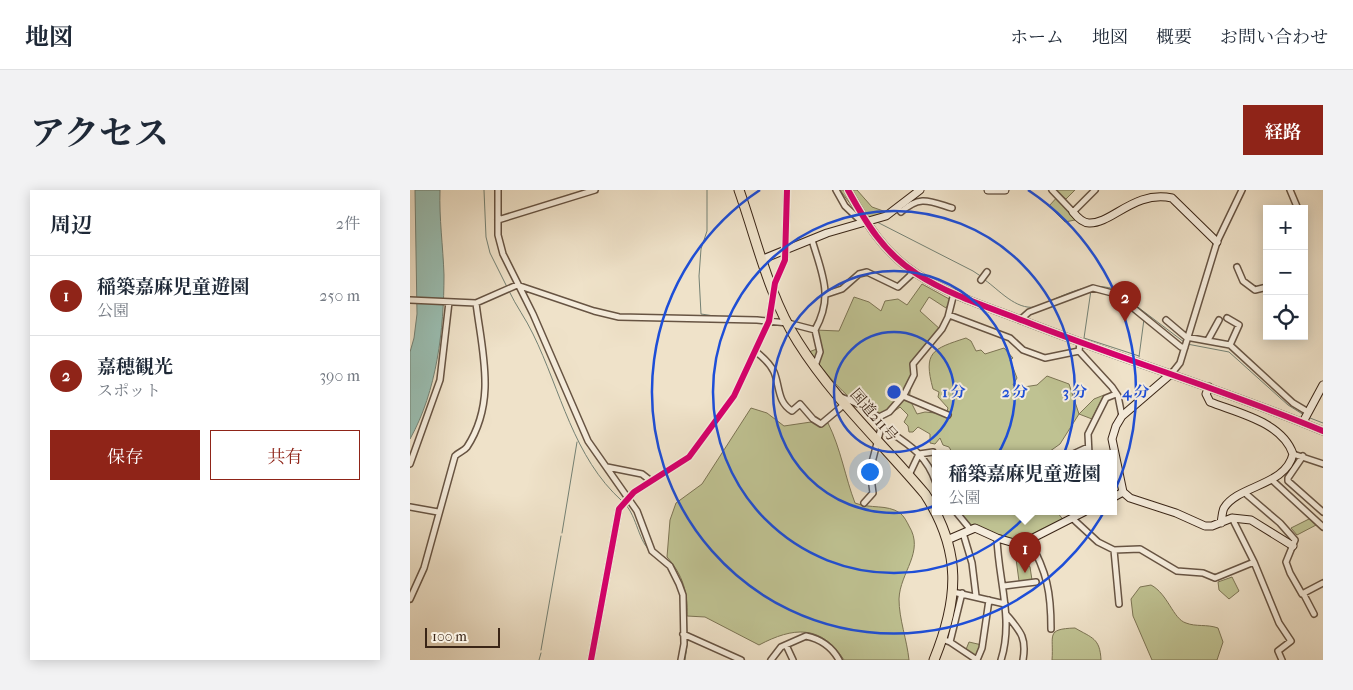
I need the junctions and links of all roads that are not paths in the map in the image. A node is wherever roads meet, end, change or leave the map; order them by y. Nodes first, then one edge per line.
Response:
1 (498, 190) edge
2 (595, 190) edge
3 (740, 190) edge
4 (786, 190) edge
5 (836, 190) edge
6 (848, 190) edge
7 (920, 190) edge
8 (988, 190) edge
9 (1005, 190) edge
10 (1052, 190) edge
11 (1096, 190) edge
12 (1242, 190) edge
13 (1290, 190) edge
14 (1296, 205) edge
15 (898, 208) junction
16 (952, 208) dead end
17 (1073, 212) junction
18 (498, 220) junction
19 (863, 222) junction
20 (812, 240) junction
21 (1217, 242) junction
22 (785, 250) junction
23 (763, 259) junction
24 (1237, 267) dead end
25 (914, 272) junction
26 (987, 272) dead end
27 (981, 280) dead end
28 (517, 285) junction
29 (1263, 288) edge
30 (774, 292) junction
31 (954, 293) junction
32 (827, 294) junction
33 (410, 300) edge
34 (447, 302) junction
35 (476, 303) junction
36 (949, 315) junction
37 (1227, 318) dead end
38 (1020, 320) junction
39 (1166, 320) dead end
40 (1219, 320) dead end
41 (769, 321) junction
42 (788, 323) junction
43 (815, 330) junction
44 (1188, 336) junction
45 (1208, 340) junction
46 (1230, 345) junction
47 (1079, 347) junction
48 (1185, 347) junction
49 (755, 351) junction
50 (815, 366) junction
51 (1172, 373) junction
52 (1323, 385) edge
53 (1210, 387) junction
54 (1116, 394) junction
55 (903, 396) junction
56 (842, 400) junction
57 (1308, 412) junction
58 (948, 415) dead end
59 (1122, 416) junction
60 (879, 417) junction
61 (1303, 422) junction
62 (881, 426) junction
63 (1323, 431) edge
64 (878, 440) junction
65 (1088, 446) junction
66 (1081, 450) edge
67 (1088, 450) edge
68 (1114, 450) edge
69 (932, 452) dead end
70 (919, 454) junction
71 (1293, 454) junction
72 (1302, 456) junction
73 (1117, 463) edge
74 (410, 464) edge
75 (1323, 464) edge
76 (607, 467) junction
77 (932, 472) edge
78 (909, 475) junction
79 (1272, 480) junction
80 (651, 481) junction
81 (1123, 492) junction
82 (1245, 493) junction
83 (1117, 495) edge
84 (628, 498) junction
85 (864, 503) dead end
86 (932, 505) edge
87 (410, 507) edge
88 (438, 512) junction
89 (1323, 512) edge
90 (937, 515) edge
91 (958, 515) edge
92 (1076, 515) edge
93 (1072, 518) junction
94 (1232, 518) junction
95 (1221, 523) junction
96 (1323, 527) edge
97 (966, 531) junction
98 (997, 538) junction
99 (947, 540) junction
100 (1029, 540) junction
101 (1293, 546) junction
102 (1114, 550) junction
103 (1254, 562) junction
104 (1036, 582) dead end
105 (1323, 583) edge
106 (1004, 586) junction
107 (957, 593) junction
108 (1303, 593) junction
109 (976, 596) junction
110 (410, 599) edge
111 (988, 600) junction
112 (1005, 604) junction
113 (1119, 604) dead end
114 (1006, 614) junction
115 (1314, 614) dead end
116 (1051, 629) dead end
117 (683, 634) junction
118 (946, 640) junction
119 (786, 645) junction
120 (591, 660) edge
121 (681, 660) edge
122 (741, 660) edge
123 (771, 660) edge
124 (793, 660) edge
125 (839, 660) edge
126 (934, 660) edge
127 (977, 660) edge
128 (1001, 660) edge
129 (1023, 660) edge
130 (1282, 660) edge

1 - 18 street
2 - 18 street
3 - 23 highway, 国道211号
4 - 22 street
5 - 19 street
6 - 19 street
7 - 15 street
8 - 9 street
10 - 17 street
11 - 17 street
12 - 21 street
13 - 14 street
15 - 16 street
15 - 19 street
17 - 21 street
18 - 28 street
19 - 20 street
19 - 25 street
20 - 22 street
20 - 32 street
21 - 44 street
22 - 23 street
22 - 30 street
23 - 30 highway, 国道211号
24 - 29 street
25 - 31 street
25 - 32 street
26 - 27 street
28 - 35 street
28 - 41 street
28 - 76 street
30 - 41 street
30 - 42 highway, 国道211号
31 - 36 street
31 - 38 street
32 - 43 street
33 - 34 street
34 - 35 street
34 - 74 street
35 - 88 street
36 - 47 street
36 - 55 street
37 - 46 street
38 - 47 street
38 - 48 street
39 - 44 street
40 - 45 street
41 - 42 street
41 - 49 street
42 - 43 street
42 - 50 highway, 国道211号
43 - 50 street
44 - 45 street
44 - 48 street
45 - 46 street
46 - 57 street
47 - 51 street
47 - 54 street
48 - 51 street
49 - 56 street
49 - 80 street
50 - 56 highway, 国道211号
51 - 53 street
51 - 59 street
52 - 57 street
53 - 61 street
53 - 71 street
54 - 59 street
54 - 65 street
55 - 58 street
55 - 60 street
56 - 60 street
56 - 64 highway, 国道211号
57 - 61 street
59 - 68 street
60 - 62 street
61 - 63 street
62 - 64 street
62 - 70 street
64 - 78 highway, 国道211号
64 - 85 street
65 - 66 street
65 - 67 street
69 - 70 street
70 - 77 street
70 - 78 street
71 - 72 street
71 - 79 street
72 - 75 street
72 - 89 street
73 - 81 street
76 - 80 street
76 - 84 street
78 - 86 highway, 国道211号
79 - 82 street
79 - 96 street
80 - 84 street
81 - 83 street
81 - 95 street
82 - 95 street
82 - 101 street
84 - 117 street
84 - 120 street
87 - 88 street
88 - 110 street
90 - 99 highway, 国道211号
91 - 97 street
92 - 93 street
93 - 100 street
93 - 102 street
94 - 95 street
94 - 101 street
94 - 103 street
97 - 98 street
97 - 99 street
97 - 109 street
98 - 100 street
98 - 106 street
99 - 107 highway, 国道211号
100 - 116 street
101 - 108 street
102 - 103 street
102 - 113 street
103 - 130 street
104 - 106 street
105 - 108 street
106 - 112 street
107 - 109 street
107 - 118 highway, 国道211号
108 - 115 street
109 - 111 street
111 - 112 street
111 - 127 street
112 - 114 street
114 - 128 street
114 - 129 street
117 - 121 street
117 - 122 street
118 - 126 highway, 国道211号
118 - 127 street
119 - 123 street
119 - 124 street
119 - 125 street

